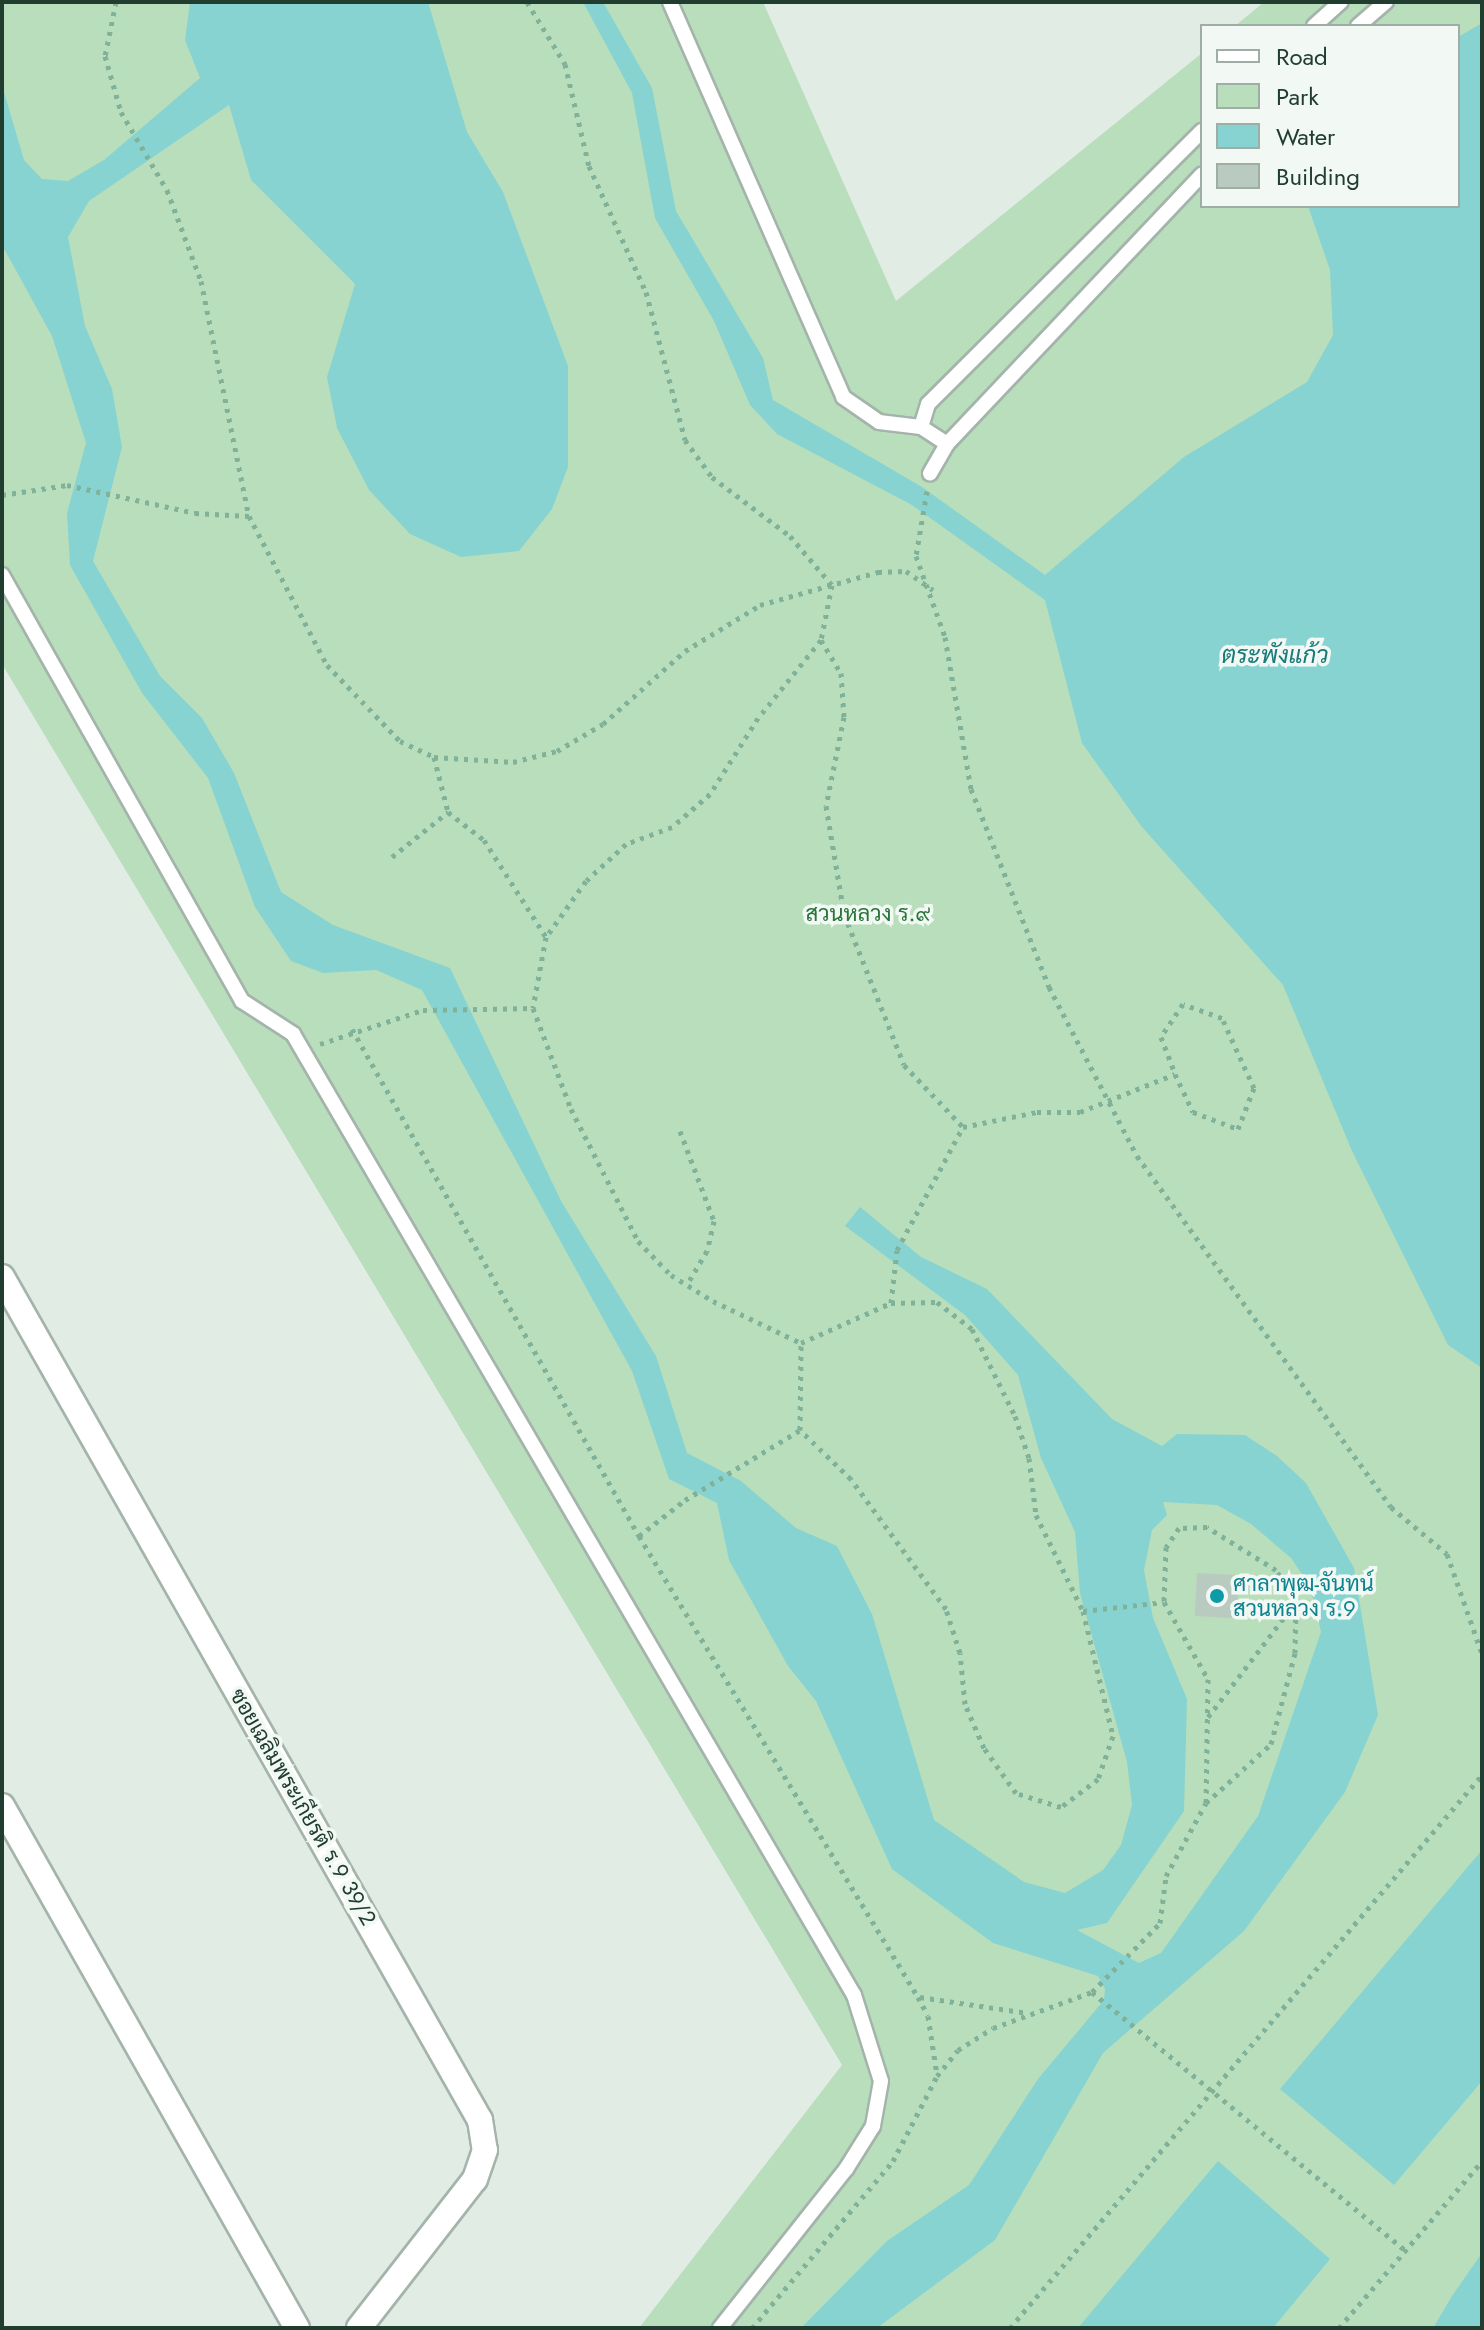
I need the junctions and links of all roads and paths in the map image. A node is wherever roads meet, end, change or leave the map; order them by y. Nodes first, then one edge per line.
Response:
1 (116, 2) edge
2 (527, 2) edge
3 (670, 2) edge
4 (1341, 2) edge
5 (1386, 2) edge
6 (1316, 24) edge
7 (1360, 24) edge
8 (1200, 133) edge
9 (1200, 176) edge
10 (921, 427) junction
11 (947, 444) junction
12 (930, 474) joint
13 (2, 495) edge
14 (249, 516) junction
15 (2, 575) edge
16 (832, 585) junction
17 (933, 590) junction
18 (821, 640) junction
19 (434, 757) junction
20 (448, 812) junction
21 (392, 857) dead end
22 (546, 937) junction
23 (533, 1008) junction
24 (352, 1029) junction
25 (303, 1051) junction
26 (1175, 1074) junction
27 (1106, 1103) junction
28 (963, 1127) junction
29 (680, 1131) dead end
30 (2, 1277) edge
31 (687, 1284) junction
32 (891, 1303) junction
33 (801, 1343) junction
34 (800, 1430) junction
35 (639, 1536) junction
36 (1296, 1601) junction
37 (1160, 1602) junction
38 (1083, 1611) junction
39 (1482, 1654) edge
40 (1208, 1717) junction
41 (1482, 1775) edge
42 (1206, 1803) junction
43 (2, 1806) edge
44 (1094, 1991) junction
45 (918, 1997) junction
46 (1029, 2014) junction
47 (937, 2076) junction
48 (1208, 2090) junction
49 (1482, 2161) edge
50 (1405, 2250) junction
51 (297, 2328) edge
52 (359, 2328) edge
53 (720, 2328) edge
54 (752, 2328) edge
55 (1010, 2328) edge
56 (1339, 2328) edge

1 - 14 path
2 - 16 path
3 - 10 lane
4 - 6 lane
5 - 7 lane
8 - 10 lane
9 - 11 lane
10 - 11 lane
11 - 12 lane
12 - 17 path
13 - 14 path
14 - 19 path
15 - 25 lane
16 - 17 path
16 - 18 path
16 - 19 path
17 - 27 path
18 - 22 path
18 - 28 path
19 - 20 path
20 - 21 path
20 - 22 path
22 - 23 path
23 - 24 path
23 - 31 path
24 - 25 path
24 - 35 path
25 - 53 lane
26 - 26 path
26 - 27 path
27 - 28 path
27 - 39 path
28 - 32 path
29 - 31 path
30 - 52 street, ซอยเฉลิมพระเกียรติ ร.9 39/2
31 - 33 path
32 - 33 path
32 - 38 path
33 - 34 path
34 - 35 path
34 - 38 path
35 - 45 path
36 - 37 path
36 - 40 path
36 - 42 path
37 - 38 path
37 - 40 path
40 - 42 path
41 - 48 path
42 - 44 path
43 - 51 street
44 - 46 path
44 - 48 path
45 - 46 path
45 - 47 path
46 - 47 path
47 - 54 path
48 - 50 path
48 - 55 path
49 - 50 path
50 - 56 path

